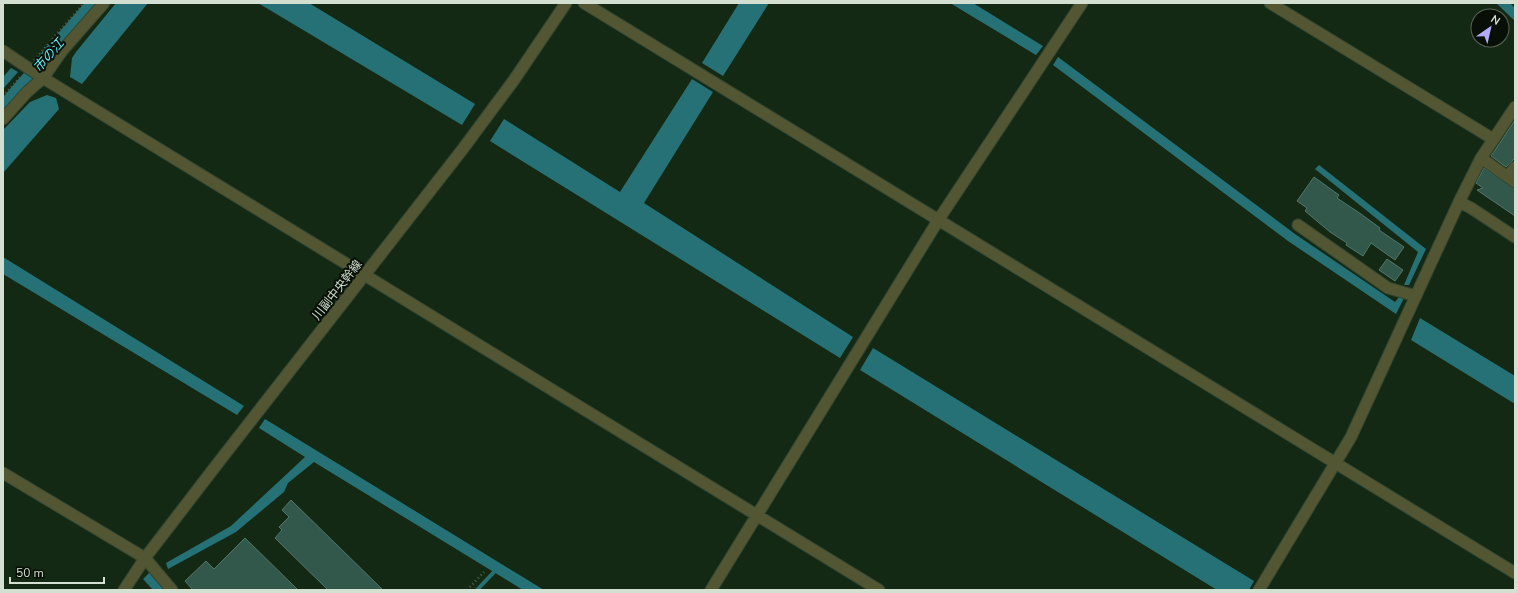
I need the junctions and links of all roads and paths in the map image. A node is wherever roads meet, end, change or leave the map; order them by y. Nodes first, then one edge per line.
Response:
1 (84, 3) edge
2 (104, 3) edge
3 (566, 3) edge
4 (584, 3) edge
5 (1082, 3) edge
6 (1270, 3) edge
7 (3, 51) edge
8 (28, 67) junction
9 (43, 78) junction
10 (3, 96) edge
11 (1515, 107) edge
12 (3, 119) edge
13 (1493, 139) junction
14 (1481, 158) junction
15 (1515, 167) edge
16 (1511, 180) edge
17 (1459, 202) junction
18 (939, 219) junction
19 (1298, 225) dead end
20 (1515, 237) edge
21 (364, 276) junction
22 (1416, 296) junction
23 (1336, 465) junction
24 (3, 473) edge
25 (757, 515) junction
26 (145, 558) junction
27 (484, 572) dead end
28 (1515, 574) edge
29 (124, 590) edge
30 (172, 590) edge
31 (467, 590) edge
32 (711, 590) edge
33 (879, 590) edge
34 (1259, 590) edge

1 - 8 path
2 - 9 street
3 - 21 street, 川副中央幹線
4 - 18 street
5 - 18 street
6 - 13 street
7 - 8 street
8 - 9 street
8 - 10 path
9 - 12 street
9 - 21 street
11 - 13 street
13 - 14 street
14 - 16 street
14 - 17 street
15 - 16 street
17 - 20 street
17 - 22 street
18 - 23 street
18 - 25 street
19 - 22 street
21 - 25 street
21 - 26 street, 川副中央幹線
22 - 23 street
23 - 28 street
23 - 34 street
24 - 26 street
25 - 32 street
25 - 33 street
26 - 29 street, 川副中央幹線
26 - 30 street
27 - 31 path

